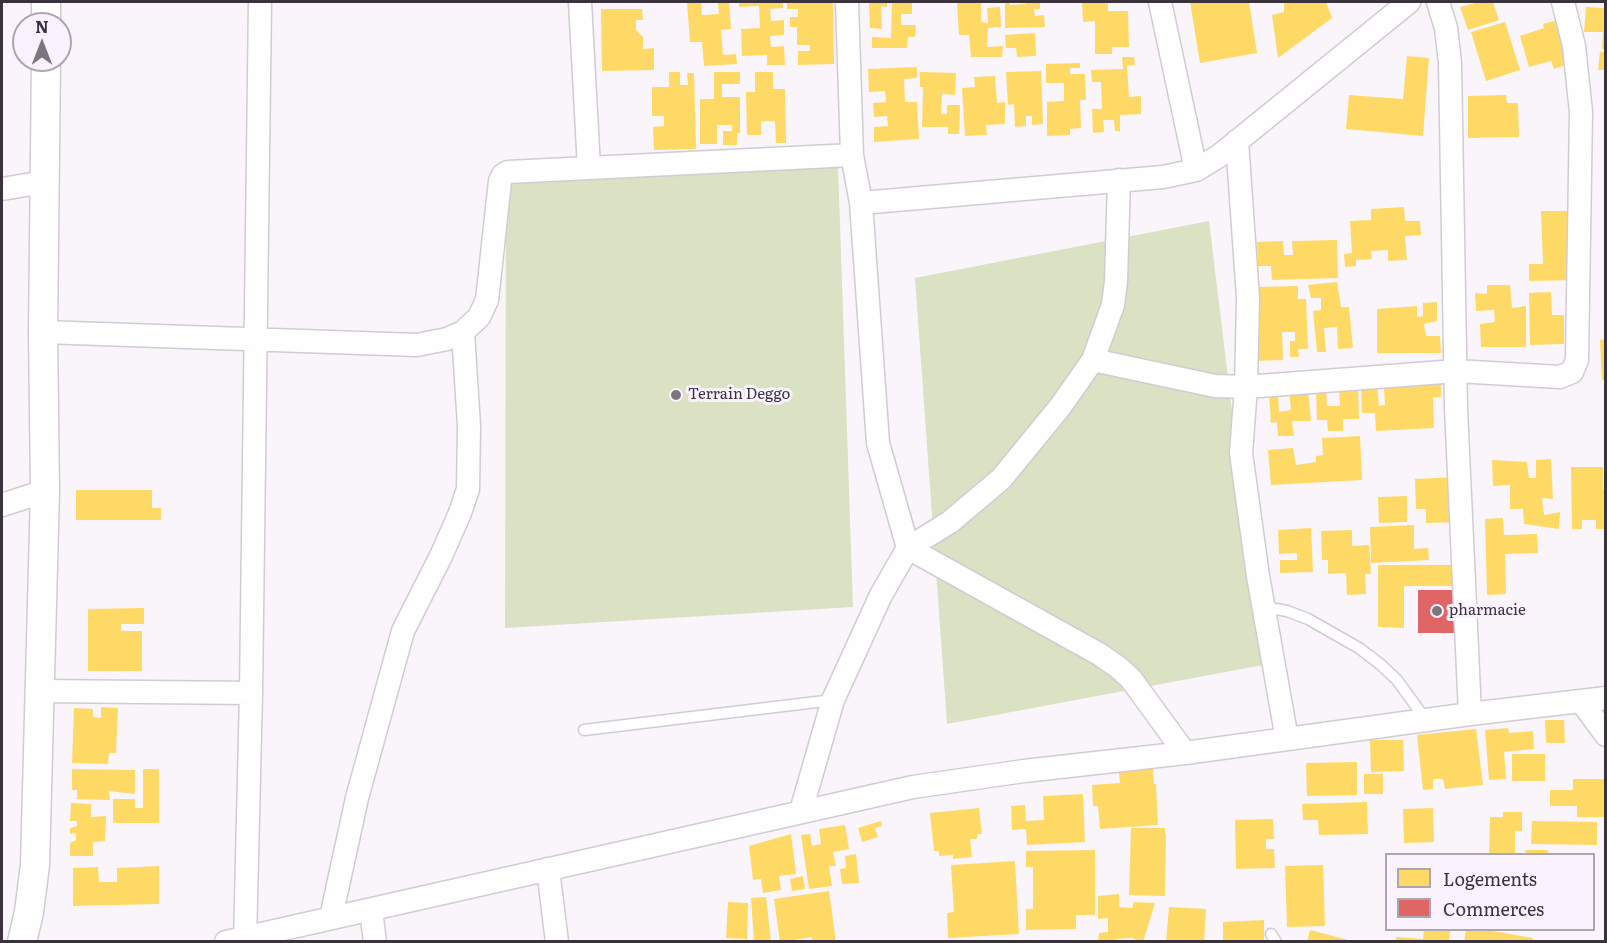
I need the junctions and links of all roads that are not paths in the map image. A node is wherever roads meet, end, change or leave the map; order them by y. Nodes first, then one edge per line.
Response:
1 (260, 2) edge
2 (580, 2) edge
3 (847, 2) edge
4 (1160, 2) edge
5 (1409, 2) edge
6 (1438, 2) edge
7 (1563, 2) edge
8 (46, 72) edge
9 (1237, 141) junction
10 (852, 155) junction
11 (589, 168) junction
12 (1196, 170) junction
13 (1119, 180) junction
14 (44, 182) junction
15 (2, 189) edge
16 (861, 203) junction
17 (44, 332) junction
18 (463, 332) junction
19 (256, 338) junction
20 (1093, 360) junction
21 (1456, 371) junction
22 (1246, 387) junction
23 (45, 491) junction
24 (2, 505) edge
25 (908, 548) junction
26 (1264, 607) junction
27 (39, 691) junction
28 (251, 693) junction
29 (1605, 698) edge
30 (833, 699) junction
31 (1581, 701) junction
32 (1470, 714) junction
33 (1426, 720) junction
34 (584, 730) dead end
35 (1605, 735) edge
36 (1287, 739) junction
37 (1185, 753) junction
38 (801, 811) junction
39 (548, 869) junction
40 (371, 910) junction
41 (331, 917) junction
42 (239, 940) edge
43 (22, 942) edge
44 (375, 942) edge
45 (557, 942) edge

1 - 19 street
2 - 11 street
3 - 10 street
4 - 12 street
5 - 9 street
6 - 21 street
7 - 21 street
8 - 14 street
9 - 12 street
9 - 22 street
10 - 11 street
10 - 16 street
11 - 18 street
12 - 13 street
13 - 16 street
13 - 20 street
14 - 15 street
14 - 17 street
16 - 25 street
17 - 19 street
17 - 23 street
18 - 19 street
18 - 41 street
19 - 28 street
20 - 22 street
20 - 25 street
21 - 22 street
21 - 32 street
22 - 26 street
23 - 24 street
23 - 27 street
25 - 30 street
25 - 37 street
26 - 33 lane
26 - 36 street
27 - 28 street
27 - 43 street
28 - 42 street
29 - 31 street
30 - 34 lane
30 - 38 street
31 - 32 street
31 - 35 street
32 - 33 street
33 - 36 street
36 - 37 street
37 - 38 street
38 - 39 street
39 - 40 street
39 - 45 street
40 - 41 street
40 - 44 street
41 - 42 street

